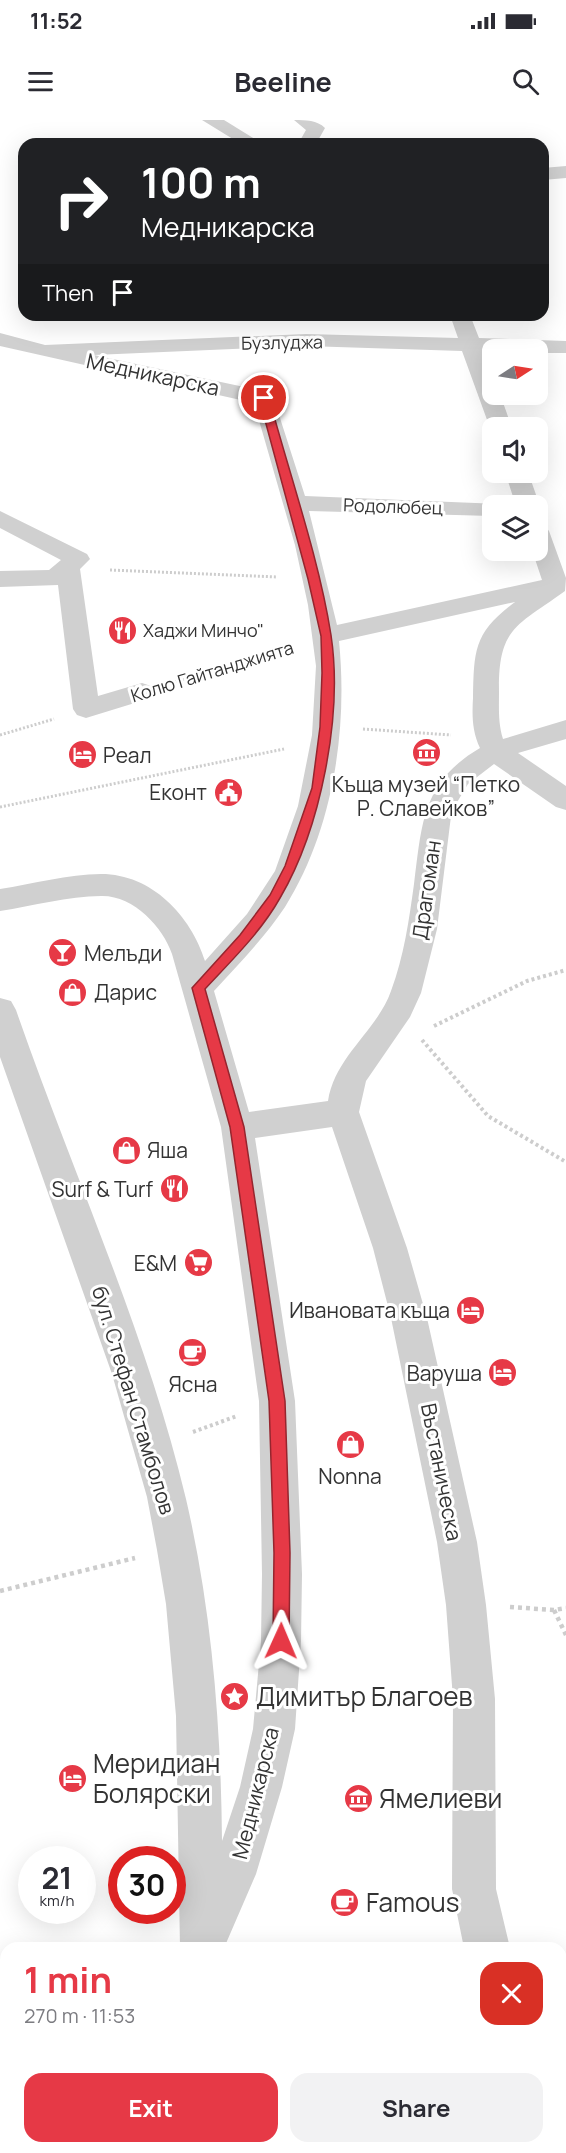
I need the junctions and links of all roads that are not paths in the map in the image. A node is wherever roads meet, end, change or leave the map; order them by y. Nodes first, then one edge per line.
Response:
1 (211, 120) edge
2 (303, 120) edge
3 (243, 138) edge
4 (310, 138) edge
5 (566, 172) edge
6 (549, 173) edge
7 (462, 321) edge
8 (0, 339) edge
9 (472, 346) junction
10 (566, 347) edge
11 (44, 351) junction
12 (497, 417) edge
13 (293, 503) junction
14 (482, 509) edge
15 (0, 518) edge
16 (548, 556) edge
17 (62, 573) junction
18 (0, 579) edge
19 (561, 586) edge
20 (326, 636) junction
21 (142, 692) road end
22 (566, 729) edge
23 (491, 744) junction
24 (566, 800) edge
25 (0, 900) edge
26 (198, 988) junction
27 (0, 1010) edge
28 (343, 1112) junction
29 (237, 1127) junction
30 (201, 1942) edge
31 (204, 1942) edge
32 (486, 1942) edge

1 - 3 street
2 - 4 street
5 - 6 street
7 - 9 street
8 - 11 street, Бузлуджа
9 - 10 street, Бузлуджа
9 - 11 street, Бузлуджа
9 - 12 street
11 - 13 street, Медникарска
13 - 14 street, Родолюбец
13 - 20 street, Медникарска
15 - 17 street
16 - 19 street
17 - 18 street
17 - 21 street, Колю Гайтанджията
19 - 20 street
19 - 23 street
20 - 26 street, Медникарска
22 - 23 street, Драгоман
23 - 24 street
23 - 28 street, Драгоман
25 - 26 street
26 - 29 street, Медникарска
27 - 30 street, бул. Стефан Стамболов
28 - 29 street
28 - 32 street, Въстаническа
29 - 31 street, Медникарска

